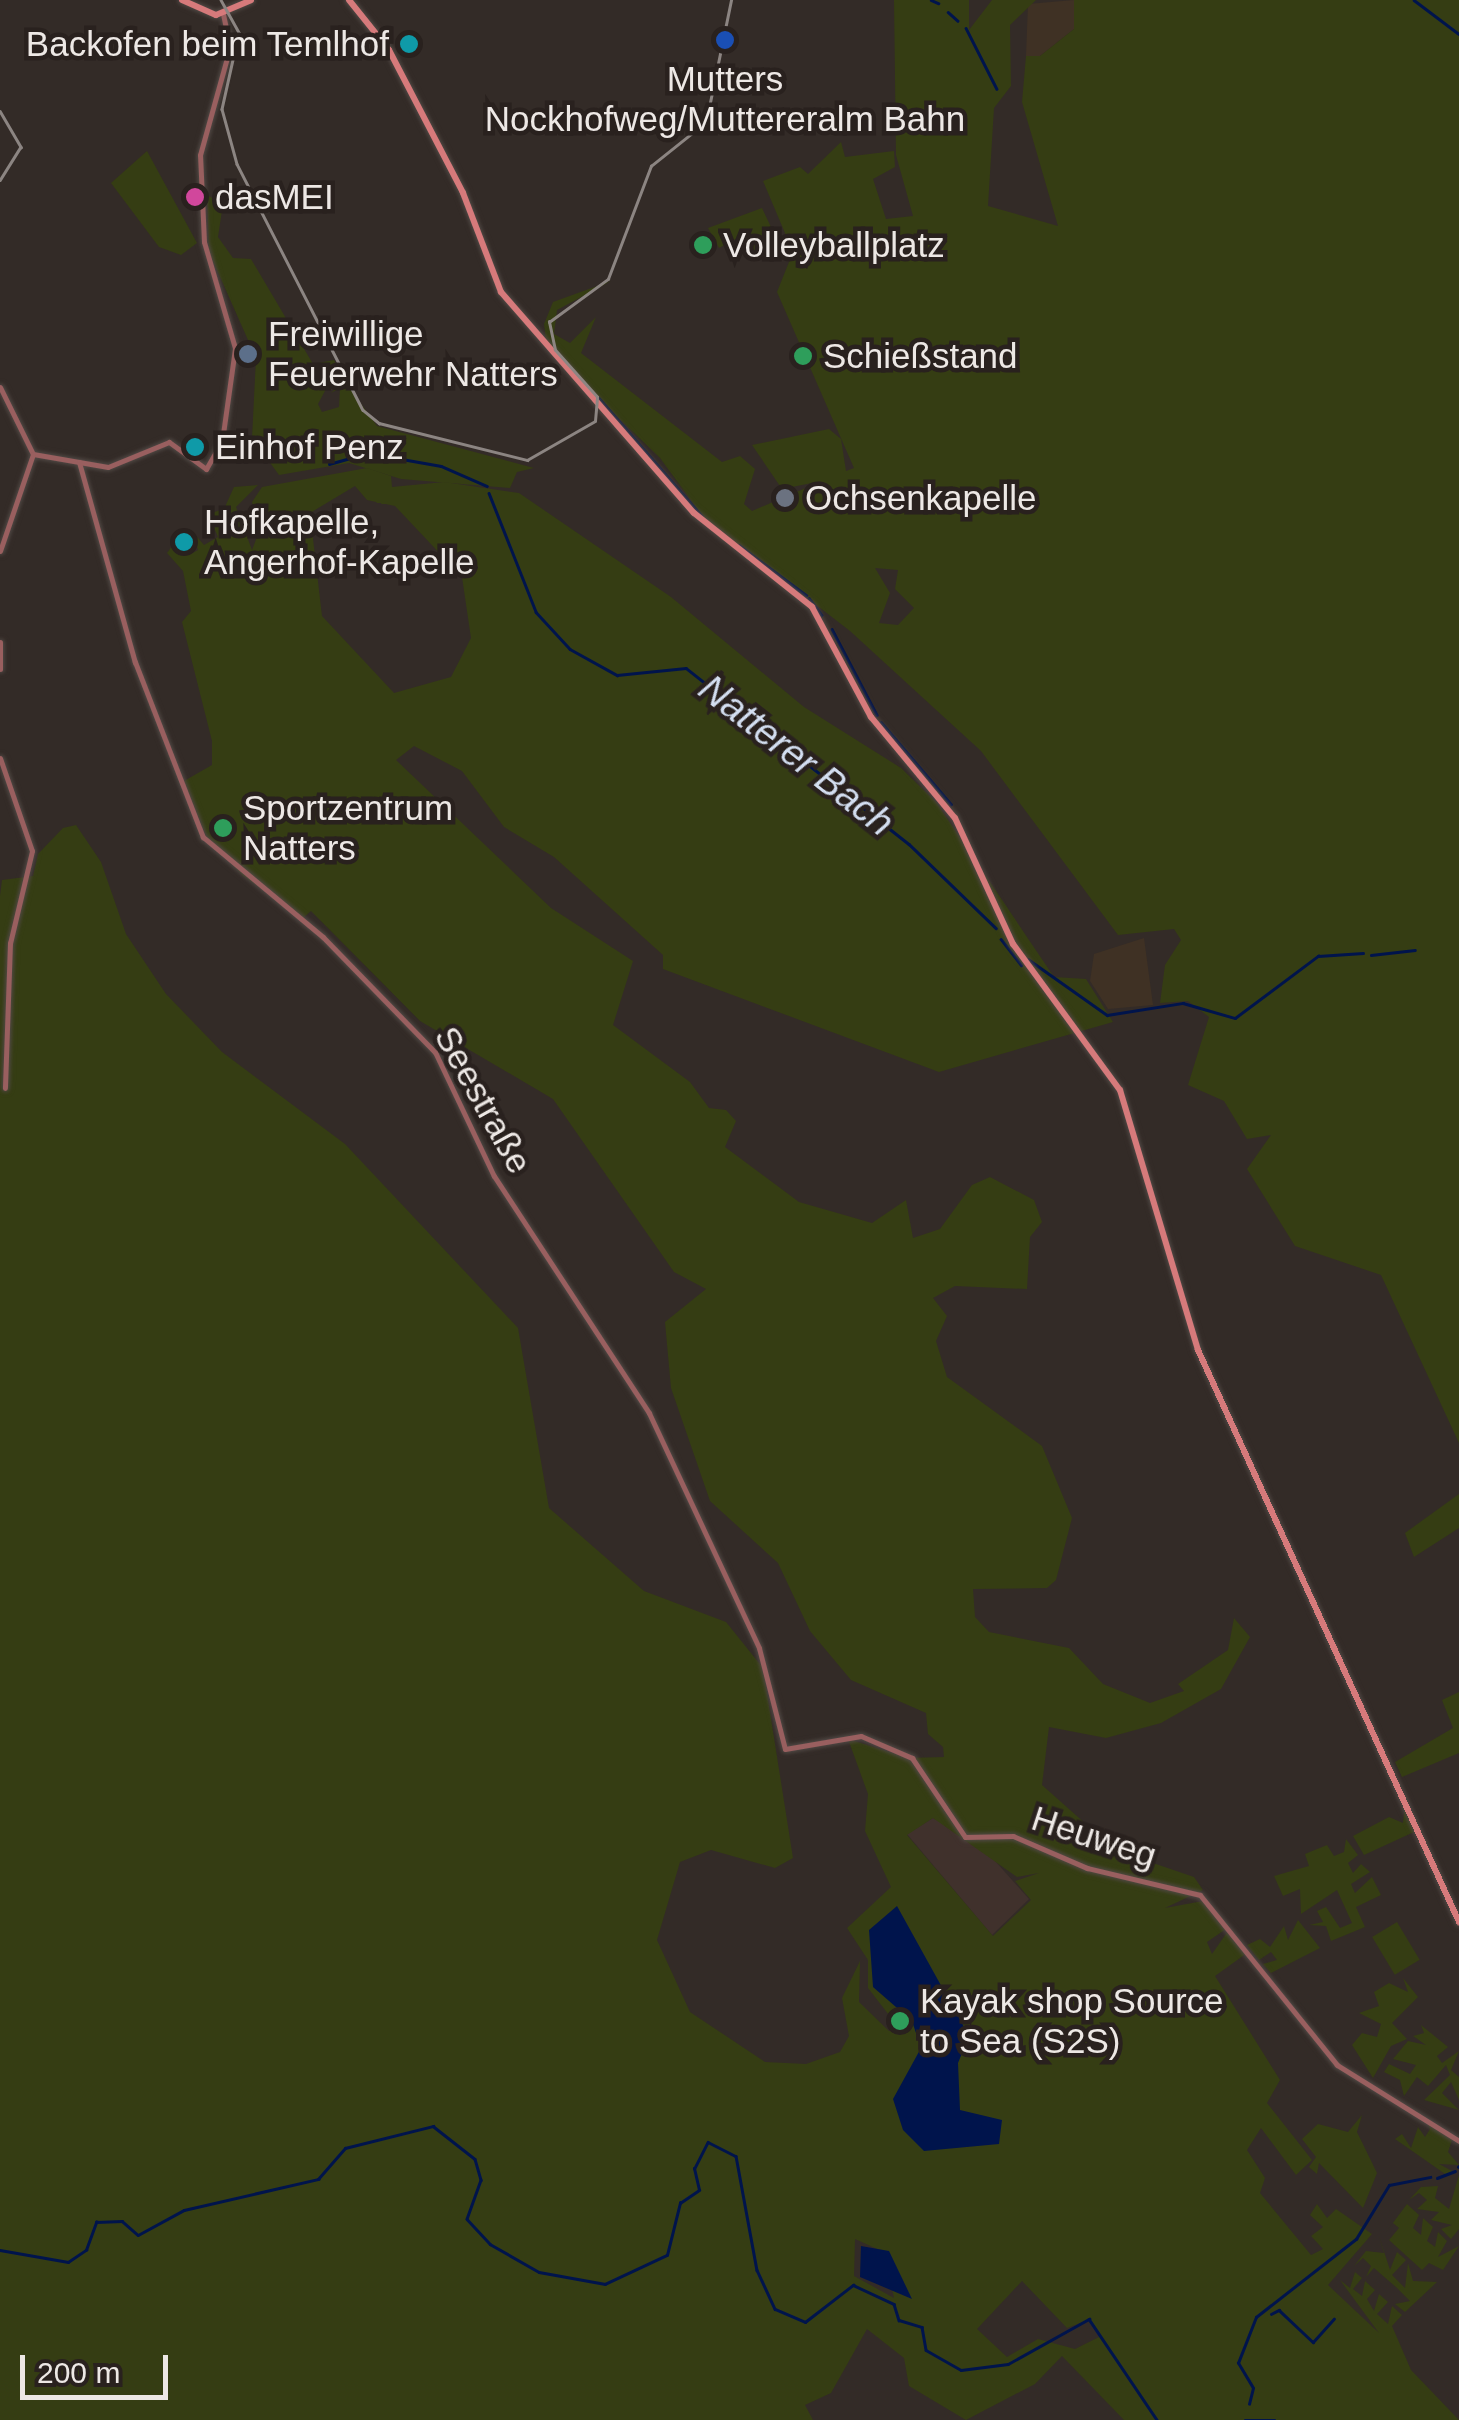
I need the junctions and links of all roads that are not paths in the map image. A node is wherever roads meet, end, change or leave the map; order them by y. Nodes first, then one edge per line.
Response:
1 (182, 0) edge
2 (251, 0) edge
3 (351, 2) edge
4 (224, 14) junction
5 (0, 387) edge
6 (33, 454) junction
7 (79, 462) junction
8 (0, 552) edge
9 (0, 642) edge
10 (0, 669) edge
11 (0, 758) edge
12 (6, 1088) dead end
13 (785, 1749) joint
14 (1459, 1922) edge
15 (1459, 2140) edge

1 - 4 main road
2 - 4 main road
3 - 14 main road
4 - 7 street
5 - 6 street
6 - 7 street
6 - 8 street
7 - 13 street, Seestraße
9 - 10 street
11 - 12 street
13 - 15 street, Heuweg

